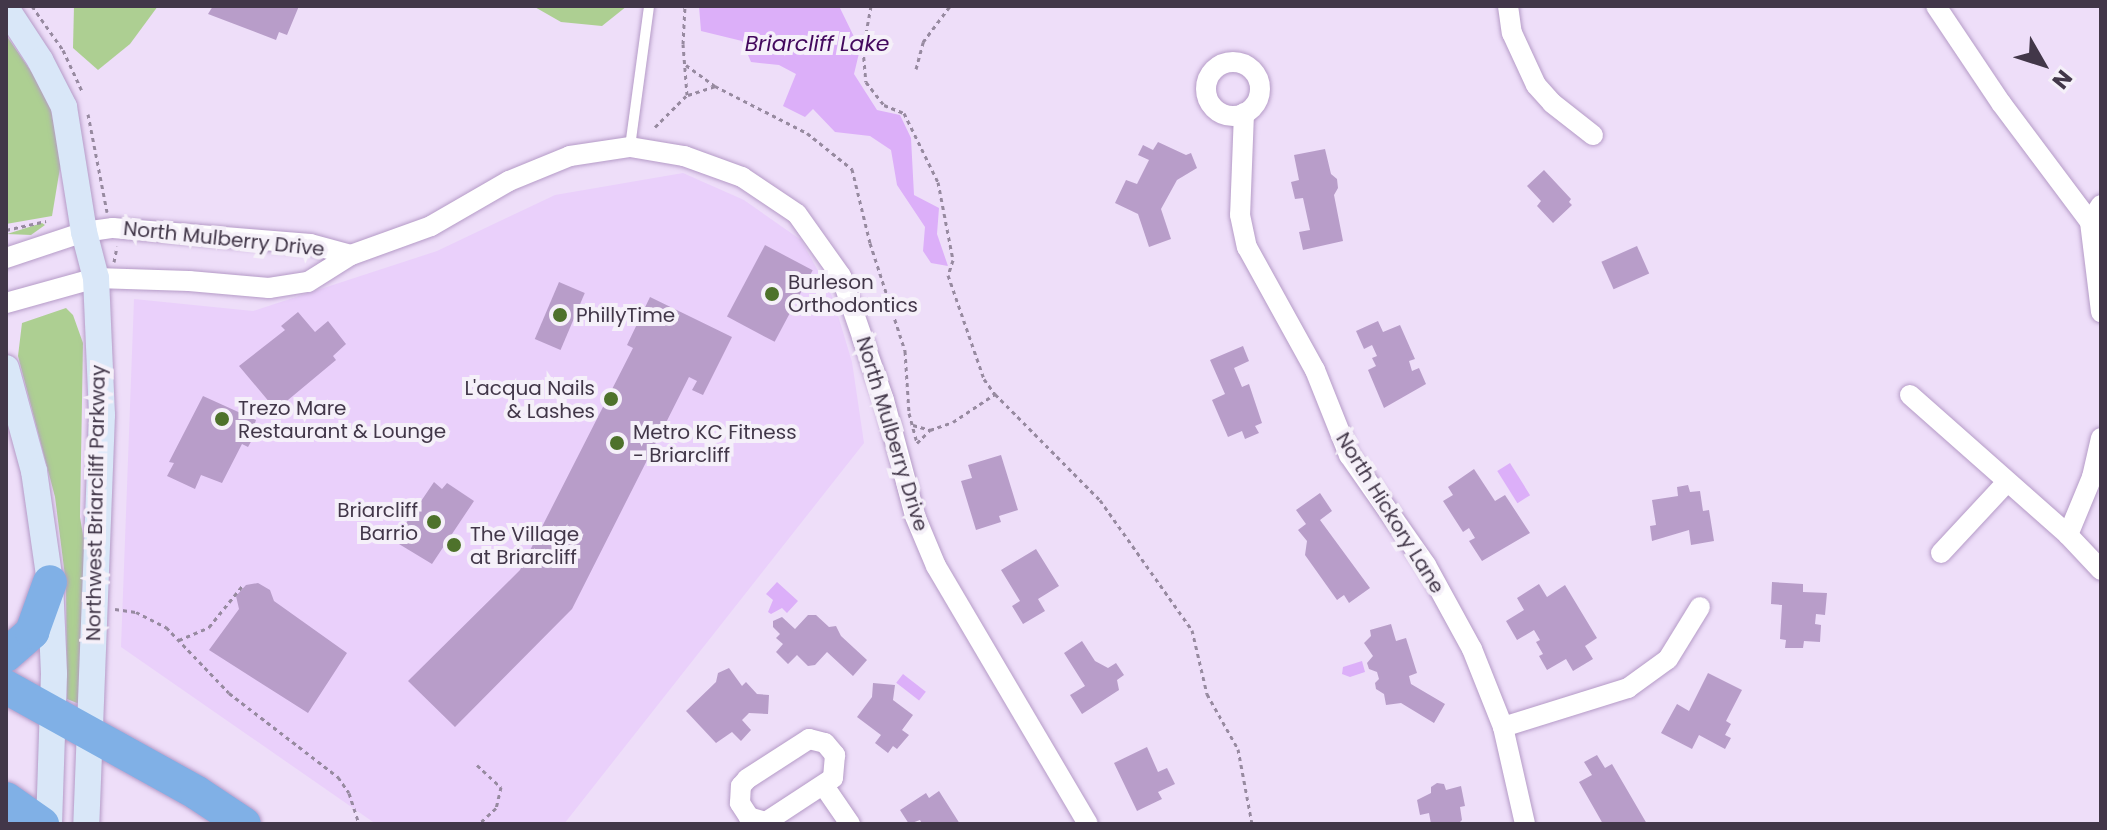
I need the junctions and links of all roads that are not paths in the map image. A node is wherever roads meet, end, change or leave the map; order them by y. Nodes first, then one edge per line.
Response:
1 (649, 6) edge
2 (1508, 6) edge
3 (1936, 6) edge
4 (6, 8) edge
5 (1244, 113) dead end
6 (1593, 135) dead end
7 (630, 147) junction
8 (2096, 214) edge
9 (84, 232) junction
10 (351, 255) junction
11 (6, 258) edge
12 (96, 278) junction
13 (6, 303) edge
14 (2101, 312) edge
15 (6, 368) edge
16 (1910, 395) dead end
17 (2101, 438) edge
18 (2007, 482) junction
19 (2068, 535) junction
20 (1941, 553) dead end
21 (2101, 570) edge
22 (50, 582) junction
23 (1700, 607) dead end
24 (6, 655) edge
25 (6, 687) edge
26 (52, 711) junction
27 (1503, 727) junction
28 (89, 732) junction
29 (824, 786) junction
30 (6, 799) edge
31 (42, 824) edge
32 (49, 824) edge
33 (86, 824) edge
34 (244, 824) edge
35 (850, 824) edge
36 (1088, 824) edge
37 (1525, 824) edge

1 - 7 lane
2 - 6 street
3 - 8 street
4 - 9 main road, Northwest Briarcliff Parkway
5 - 27 street, North Hickory Lane
7 - 10 street, North Mulberry Drive
7 - 36 street, North Mulberry Drive
8 - 14 street
9 - 10 street, North Mulberry Drive
9 - 11 street, North Mulberry Drive
9 - 12 main road, Northwest Briarcliff Parkway
10 - 12 street, North Mulberry Drive
12 - 13 street, North Mulberry Drive
12 - 28 main road, Northwest Briarcliff Parkway
15 - 22 main road, Northwest Briarcliff Parkway
16 - 18 street
17 - 19 street
18 - 19 street
18 - 20 street
19 - 21 street
22 - 24 highway
22 - 26 main road, Northwest Briarcliff Parkway
23 - 27 street
25 - 26 highway
26 - 28 highway
26 - 32 main road, Northwest Briarcliff Parkway
27 - 37 street, North Hickory Lane
28 - 33 main road, Northwest Briarcliff Parkway
28 - 34 highway
29 - 29 street
29 - 35 street
30 - 31 highway

